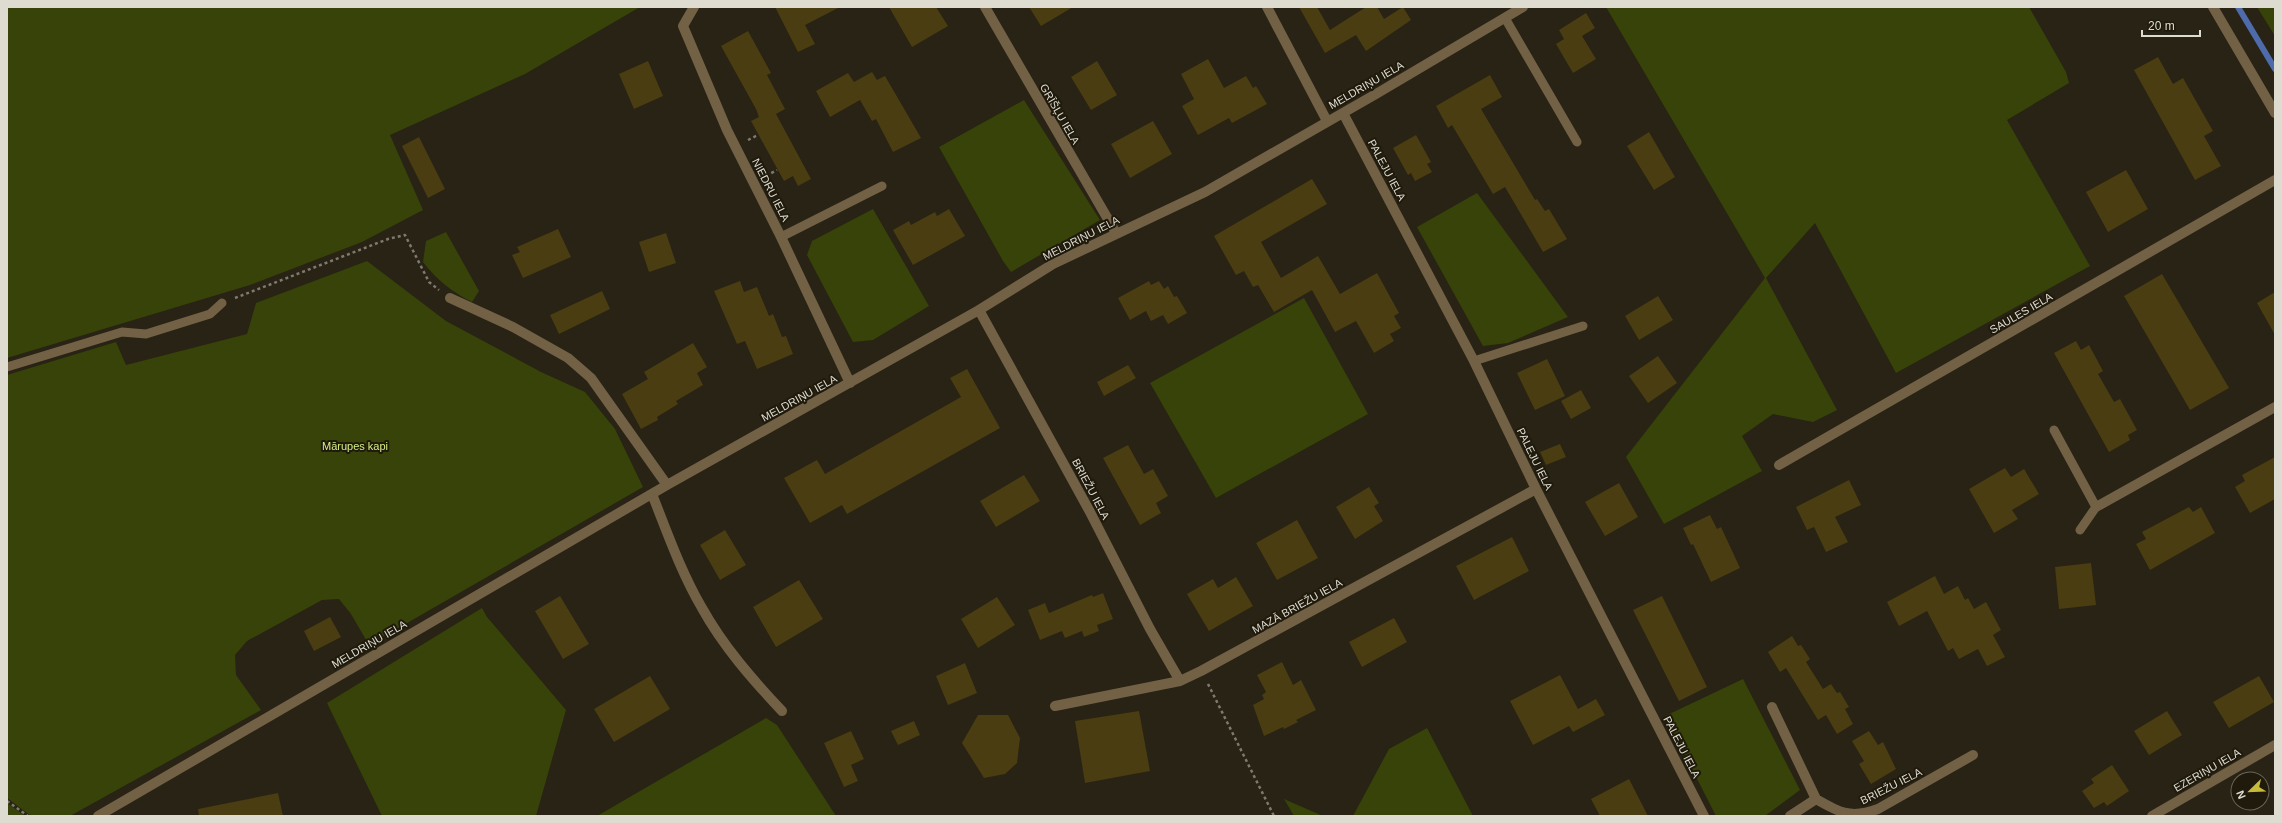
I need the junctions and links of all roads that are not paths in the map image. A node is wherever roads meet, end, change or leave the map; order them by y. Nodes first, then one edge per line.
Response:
1 (694, 7) edge
2 (984, 7) edge
3 (1267, 7) edge
4 (1523, 7) edge
5 (2213, 7) edge
6 (1504, 18) junction
7 (1343, 113) junction
8 (2275, 113) edge
9 (1327, 121) junction
10 (1577, 142) dead end
11 (2275, 180) edge
12 (882, 186) dead end
13 (1116, 233) junction
14 (781, 237) junction
15 (450, 298) road end
16 (222, 303) road end
17 (979, 310) junction
18 (1583, 326) dead end
19 (1474, 361) junction
20 (7, 367) edge
21 (850, 384) junction
22 (2275, 407) edge
23 (2054, 430) dead end
24 (1778, 465) dead end
25 (667, 485) junction
26 (1536, 489) junction
27 (652, 494) junction
28 (2096, 507) junction
29 (2080, 530) dead end
30 (1180, 681) junction
31 (1055, 706) dead end
32 (1772, 707) dead end
33 (782, 711) dead end
34 (2275, 745) edge
35 (1974, 755) dead end
36 (1816, 799) junction
37 (98, 816) edge
38 (1704, 816) edge
39 (1790, 816) edge
40 (2152, 816) edge

1 - 14 street, NIEDRU IELA
2 - 13 street, GRĪŠĻU IELA
3 - 9 street
4 - 6 street, MELDRIŅU IELA
5 - 8 street
6 - 7 street, MELDRIŅU IELA
6 - 10 lane
7 - 9 street, MELDRIŅU IELA
7 - 19 street, PALEJU IELA
9 - 13 street, MELDRIŅU IELA
11 - 24 street, SAULES IELA
12 - 14 lane
13 - 17 street, MELDRIŅU IELA
14 - 21 street, NIEDRU IELA
15 - 25 street
16 - 20 lane
17 - 21 street, MELDRIŅU IELA
17 - 30 street, BRIEŽU IELA
18 - 19 lane
19 - 26 street, PALEJU IELA
21 - 25 street, MELDRIŅU IELA
22 - 28 street
23 - 28 lane
25 - 27 street, MELDRIŅU IELA
26 - 30 street, MAZĀ BRIEŽU IELA
26 - 38 street, PALEJU IELA
27 - 33 street
27 - 37 street, MELDRIŅU IELA
28 - 29 lane
30 - 31 street, MAZĀ BRIEŽU IELA
32 - 36 street
34 - 40 street, EZERIŅU IELA
35 - 36 street, BRIEŽU IELA
36 - 39 street

